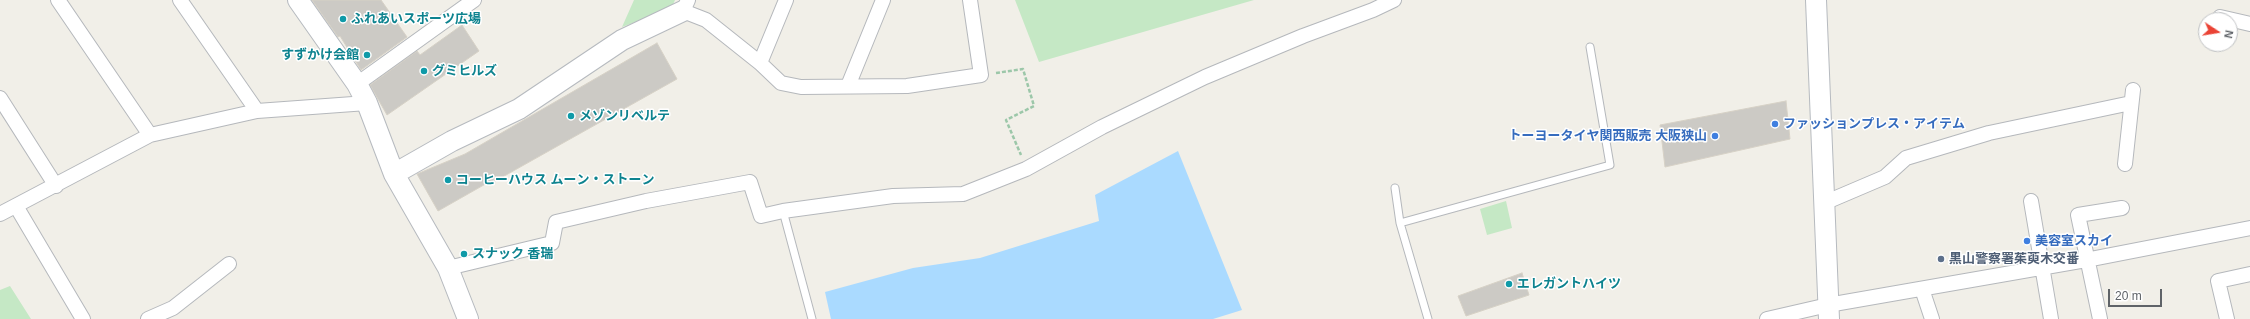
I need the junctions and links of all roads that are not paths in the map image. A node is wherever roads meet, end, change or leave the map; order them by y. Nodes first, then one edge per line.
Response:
1 (58, 0) edge
2 (180, 0) edge
3 (298, 0) edge
4 (474, 0) edge
5 (786, 0) edge
6 (883, 0) edge
7 (970, 0) edge
8 (1394, 0) edge
9 (1816, 0) edge
10 (686, 6) edge
11 (2238, 21) edge
12 (2250, 24) edge
13 (1590, 47) dead end
14 (760, 63) junction
15 (357, 84) junction
16 (848, 86) junction
17 (0, 98) edge
18 (367, 103) junction
19 (257, 111) junction
20 (150, 135) junction
21 (2125, 164) dead end
22 (394, 174) junction
23 (56, 186) junction
24 (1395, 188) dead end
25 (2031, 201) dead end
26 (1824, 203) junction
27 (16, 206) junction
28 (2122, 208) dead end
29 (783, 211) junction
30 (0, 214) edge
31 (1400, 223) junction
32 (2250, 228) edge
33 (2086, 260) junction
34 (229, 264) dead end
35 (2042, 267) junction
36 (448, 268) junction
37 (2250, 274) edge
38 (1922, 289) junction
39 (1828, 312) edge
40 (83, 319) edge
41 (148, 319) edge
42 (468, 319) edge
43 (812, 319) edge
44 (1428, 319) edge
45 (1767, 319) edge
46 (1932, 319) edge
47 (2051, 319) edge
48 (2100, 319) edge
49 (2227, 319) edge

1 - 20 street
2 - 19 street
3 - 15 street
4 - 15 street
5 - 14 street
6 - 16 street
7 - 16 street
8 - 29 street
9 - 26 street
10 - 14 street
10 - 22 street
11 - 12 street
13 - 31 lane
14 - 16 street
15 - 18 street
17 - 23 street
18 - 19 street
18 - 22 street
19 - 20 street
20 - 23 street
21 - 26 street
22 - 36 street
23 - 27 street
24 - 31 lane
25 - 35 street
26 - 39 street
27 - 30 street
27 - 40 street
28 - 33 street
29 - 36 street
29 - 43 lane
31 - 44 lane
32 - 33 street
33 - 35 street
33 - 48 street
34 - 41 street
35 - 38 street
35 - 47 street
36 - 42 street
37 - 49 street
38 - 39 street
38 - 46 street
39 - 45 street

